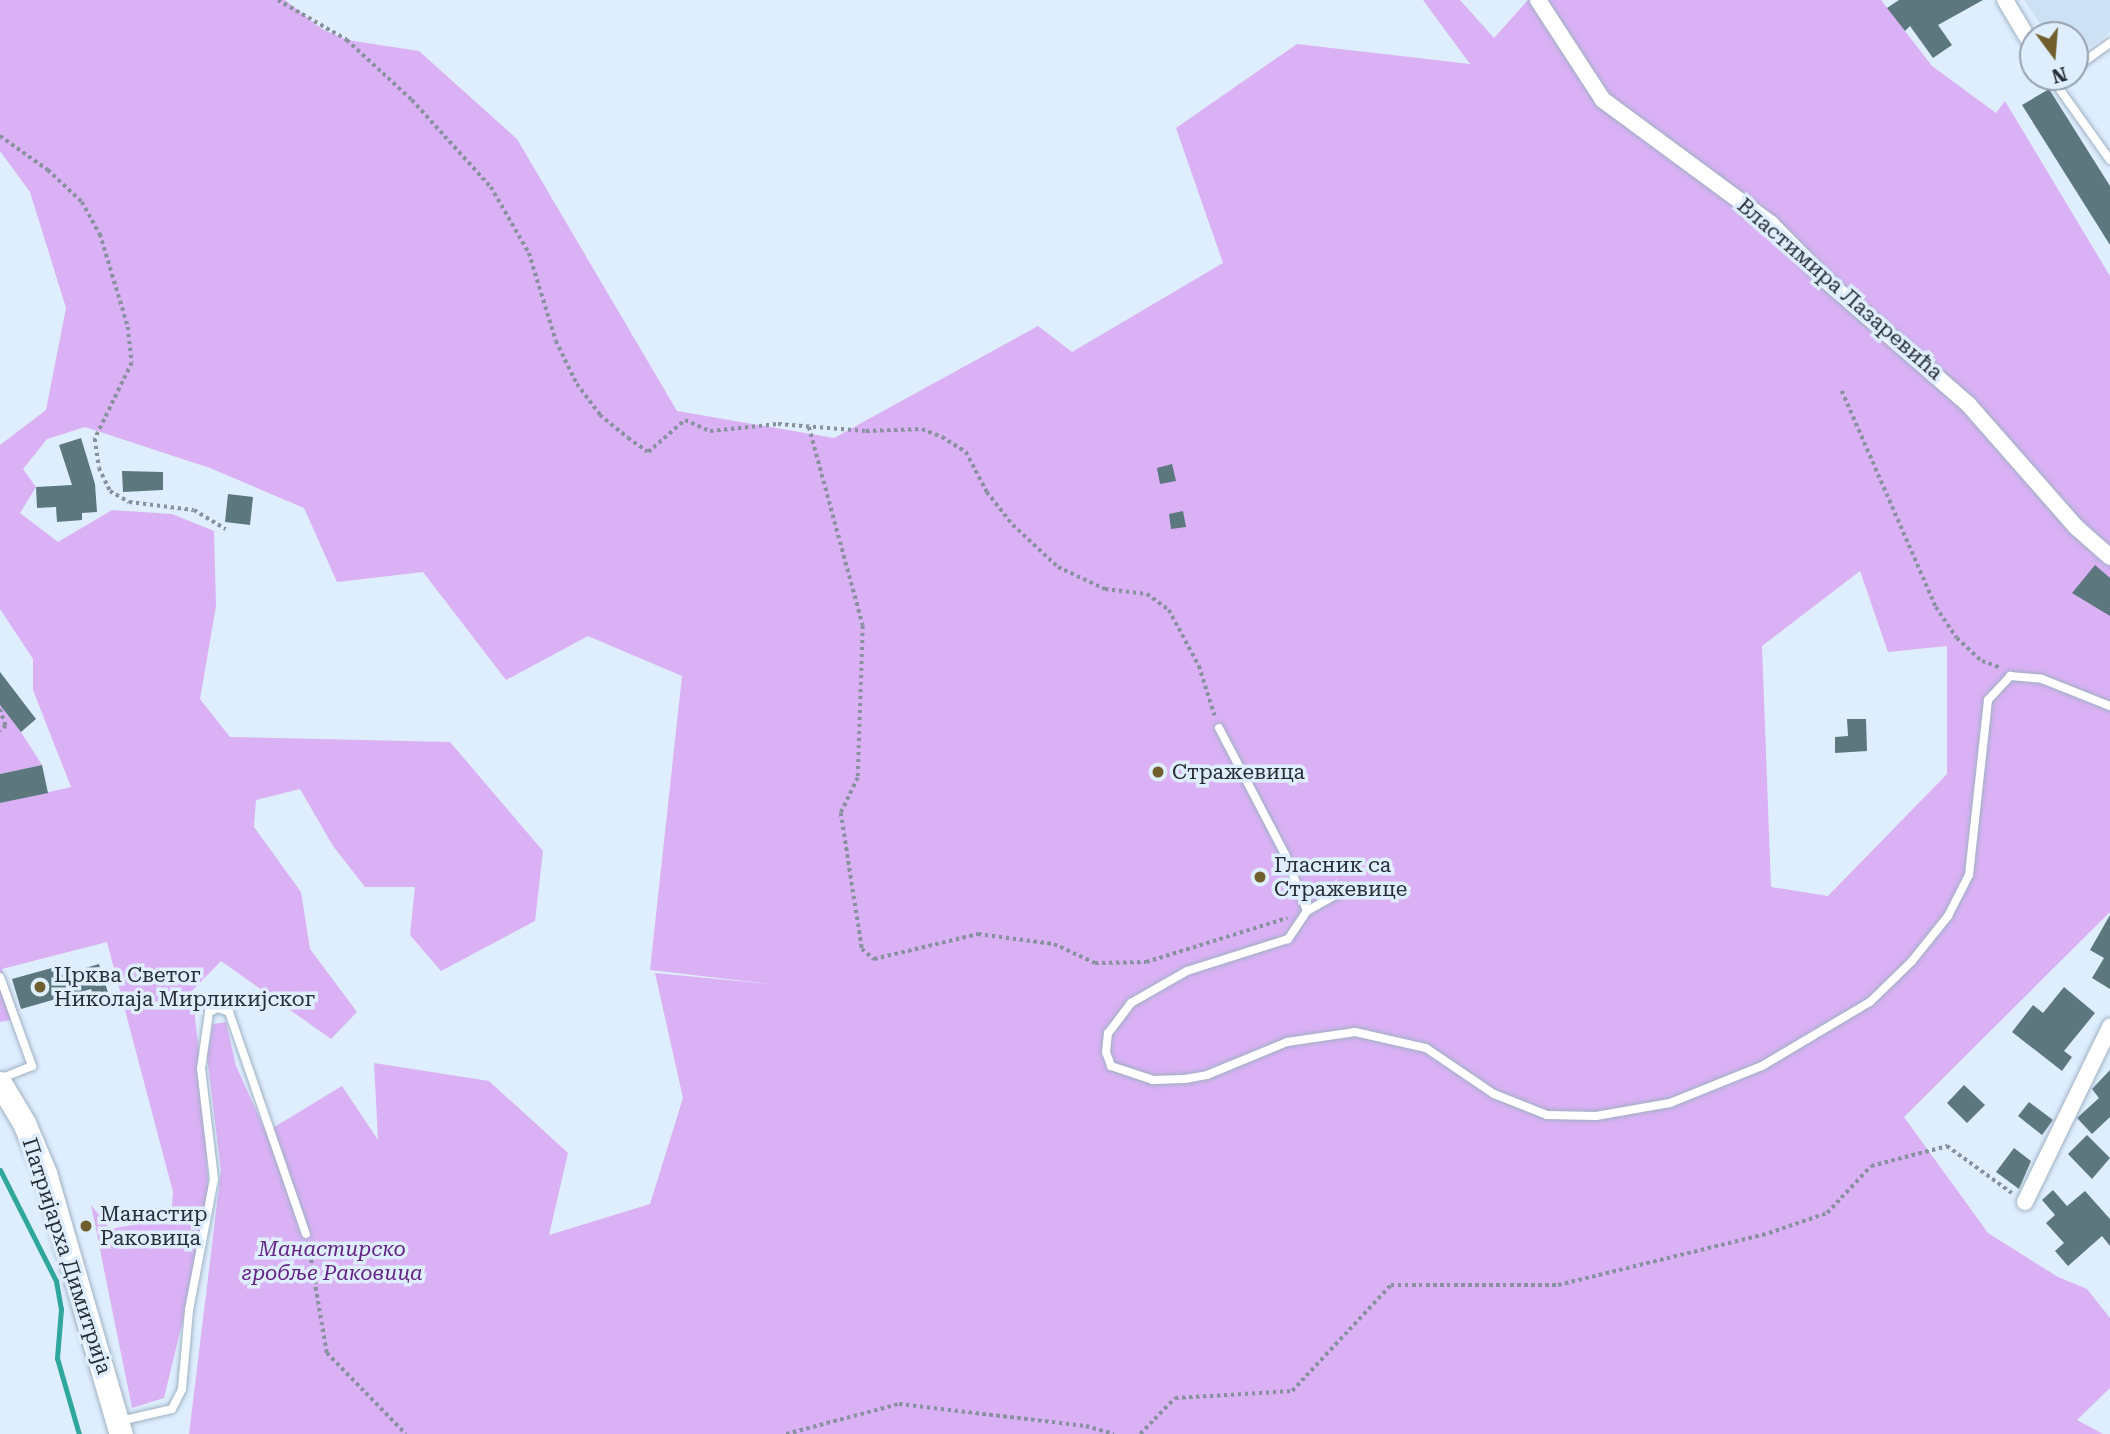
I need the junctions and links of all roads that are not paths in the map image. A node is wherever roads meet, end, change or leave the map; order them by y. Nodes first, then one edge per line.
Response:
1 (1538, 0) edge
2 (2006, 0) edge
3 (2019, 23) edge
4 (2110, 43) edge
5 (2089, 58) edge
6 (2063, 91) edge
7 (2110, 160) edge
8 (2110, 557) edge
9 (2110, 706) edge
10 (1219, 728) road end
11 (1346, 889) dead end
12 (1307, 911) junction
13 (0, 977) edge
14 (2110, 1027) edge
15 (0, 1081) edge
16 (2025, 1202) road end
17 (306, 1234) road end
18 (119, 1428) edge

1 - 8 street, Властимира Лазаревића
2 - 3 street
4 - 5 lane
6 - 7 lane
9 - 12 lane
10 - 12 lane
11 - 12 lane
13 - 15 lane
14 - 16 street
15 - 18 main road, Патријарха Димитрија
17 - 18 lane

